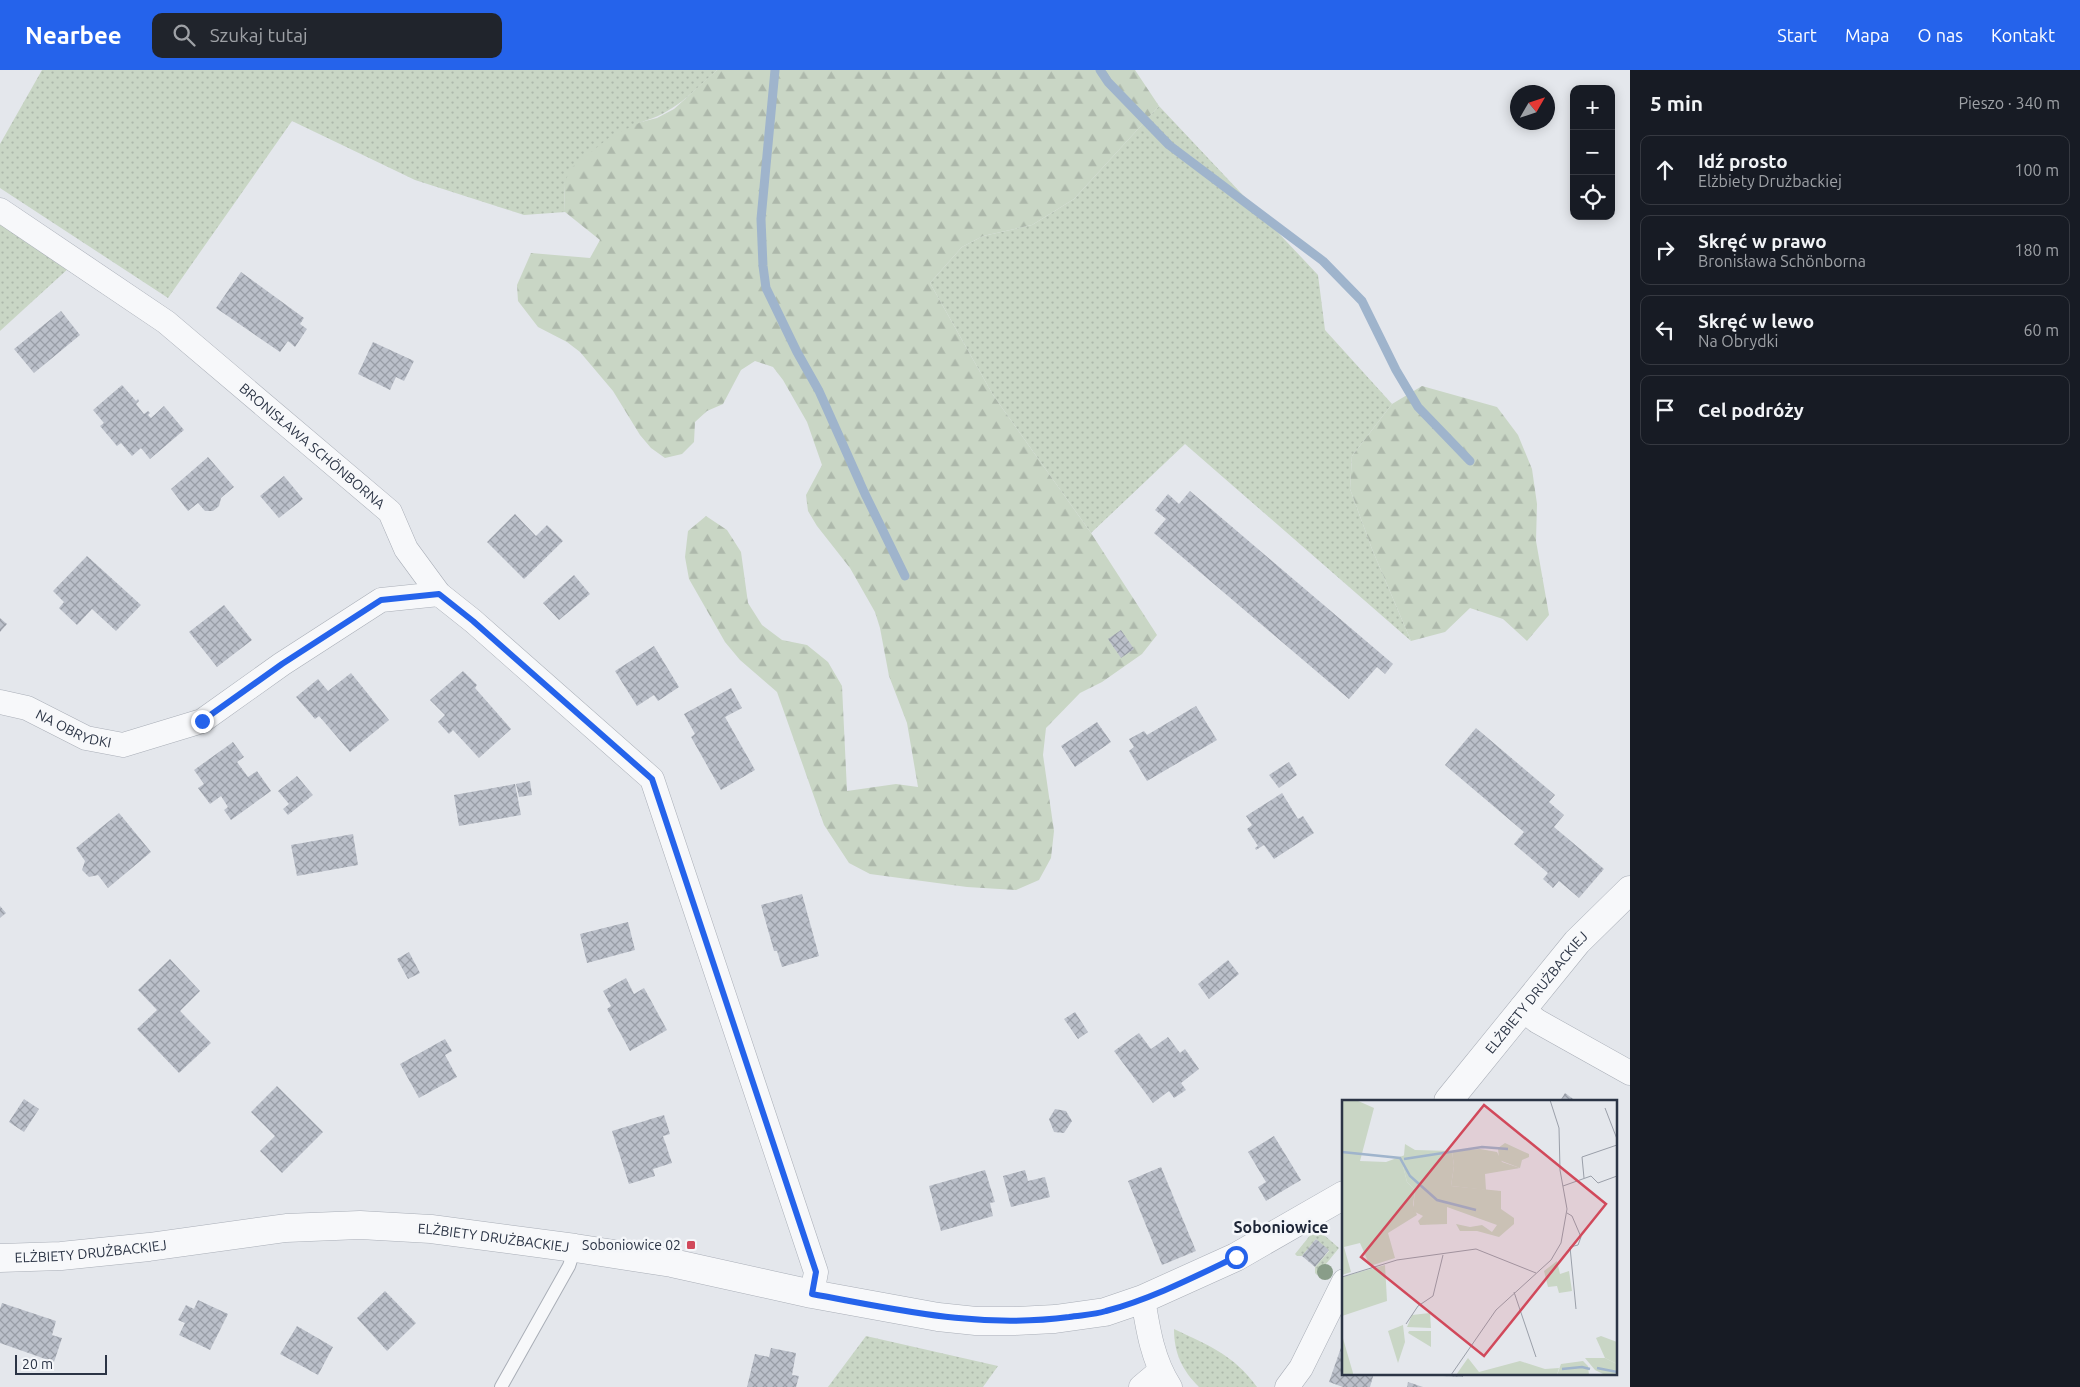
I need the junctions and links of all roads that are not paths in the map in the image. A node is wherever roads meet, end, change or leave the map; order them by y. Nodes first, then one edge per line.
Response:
1 (0, 210) edge
2 (439, 594) junction
3 (0, 702) edge
4 (1630, 890) edge
5 (1521, 1008) junction
6 (1630, 1073) edge
7 (1449, 1100) edge
8 (1342, 1196) edge
9 (574, 1248) junction
10 (0, 1258) edge
11 (1342, 1286) edge
12 (812, 1294) junction
13 (1142, 1299) junction
14 (1165, 1379) edge
15 (501, 1387) edge
16 (1141, 1387) edge
17 (1287, 1387) edge

1 - 2 street, BRONISŁAWA SCHÖNBORNA
2 - 3 street, NA OBRYDKI
2 - 12 street, BRONISŁAWA SCHÖNBORNA
4 - 5 street, ELŻBIETY DRUŻBACKIEJ
5 - 6 street
5 - 7 street, ELŻBIETY DRUŻBACKIEJ
8 - 13 street, ELŻBIETY DRUŻBACKIEJ
9 - 10 street, ELŻBIETY DRUŻBACKIEJ
9 - 12 street, ELŻBIETY DRUŻBACKIEJ
9 - 15 lane
11 - 17 street
12 - 13 street, ELŻBIETY DRUŻBACKIEJ
13 - 14 street
14 - 16 street

